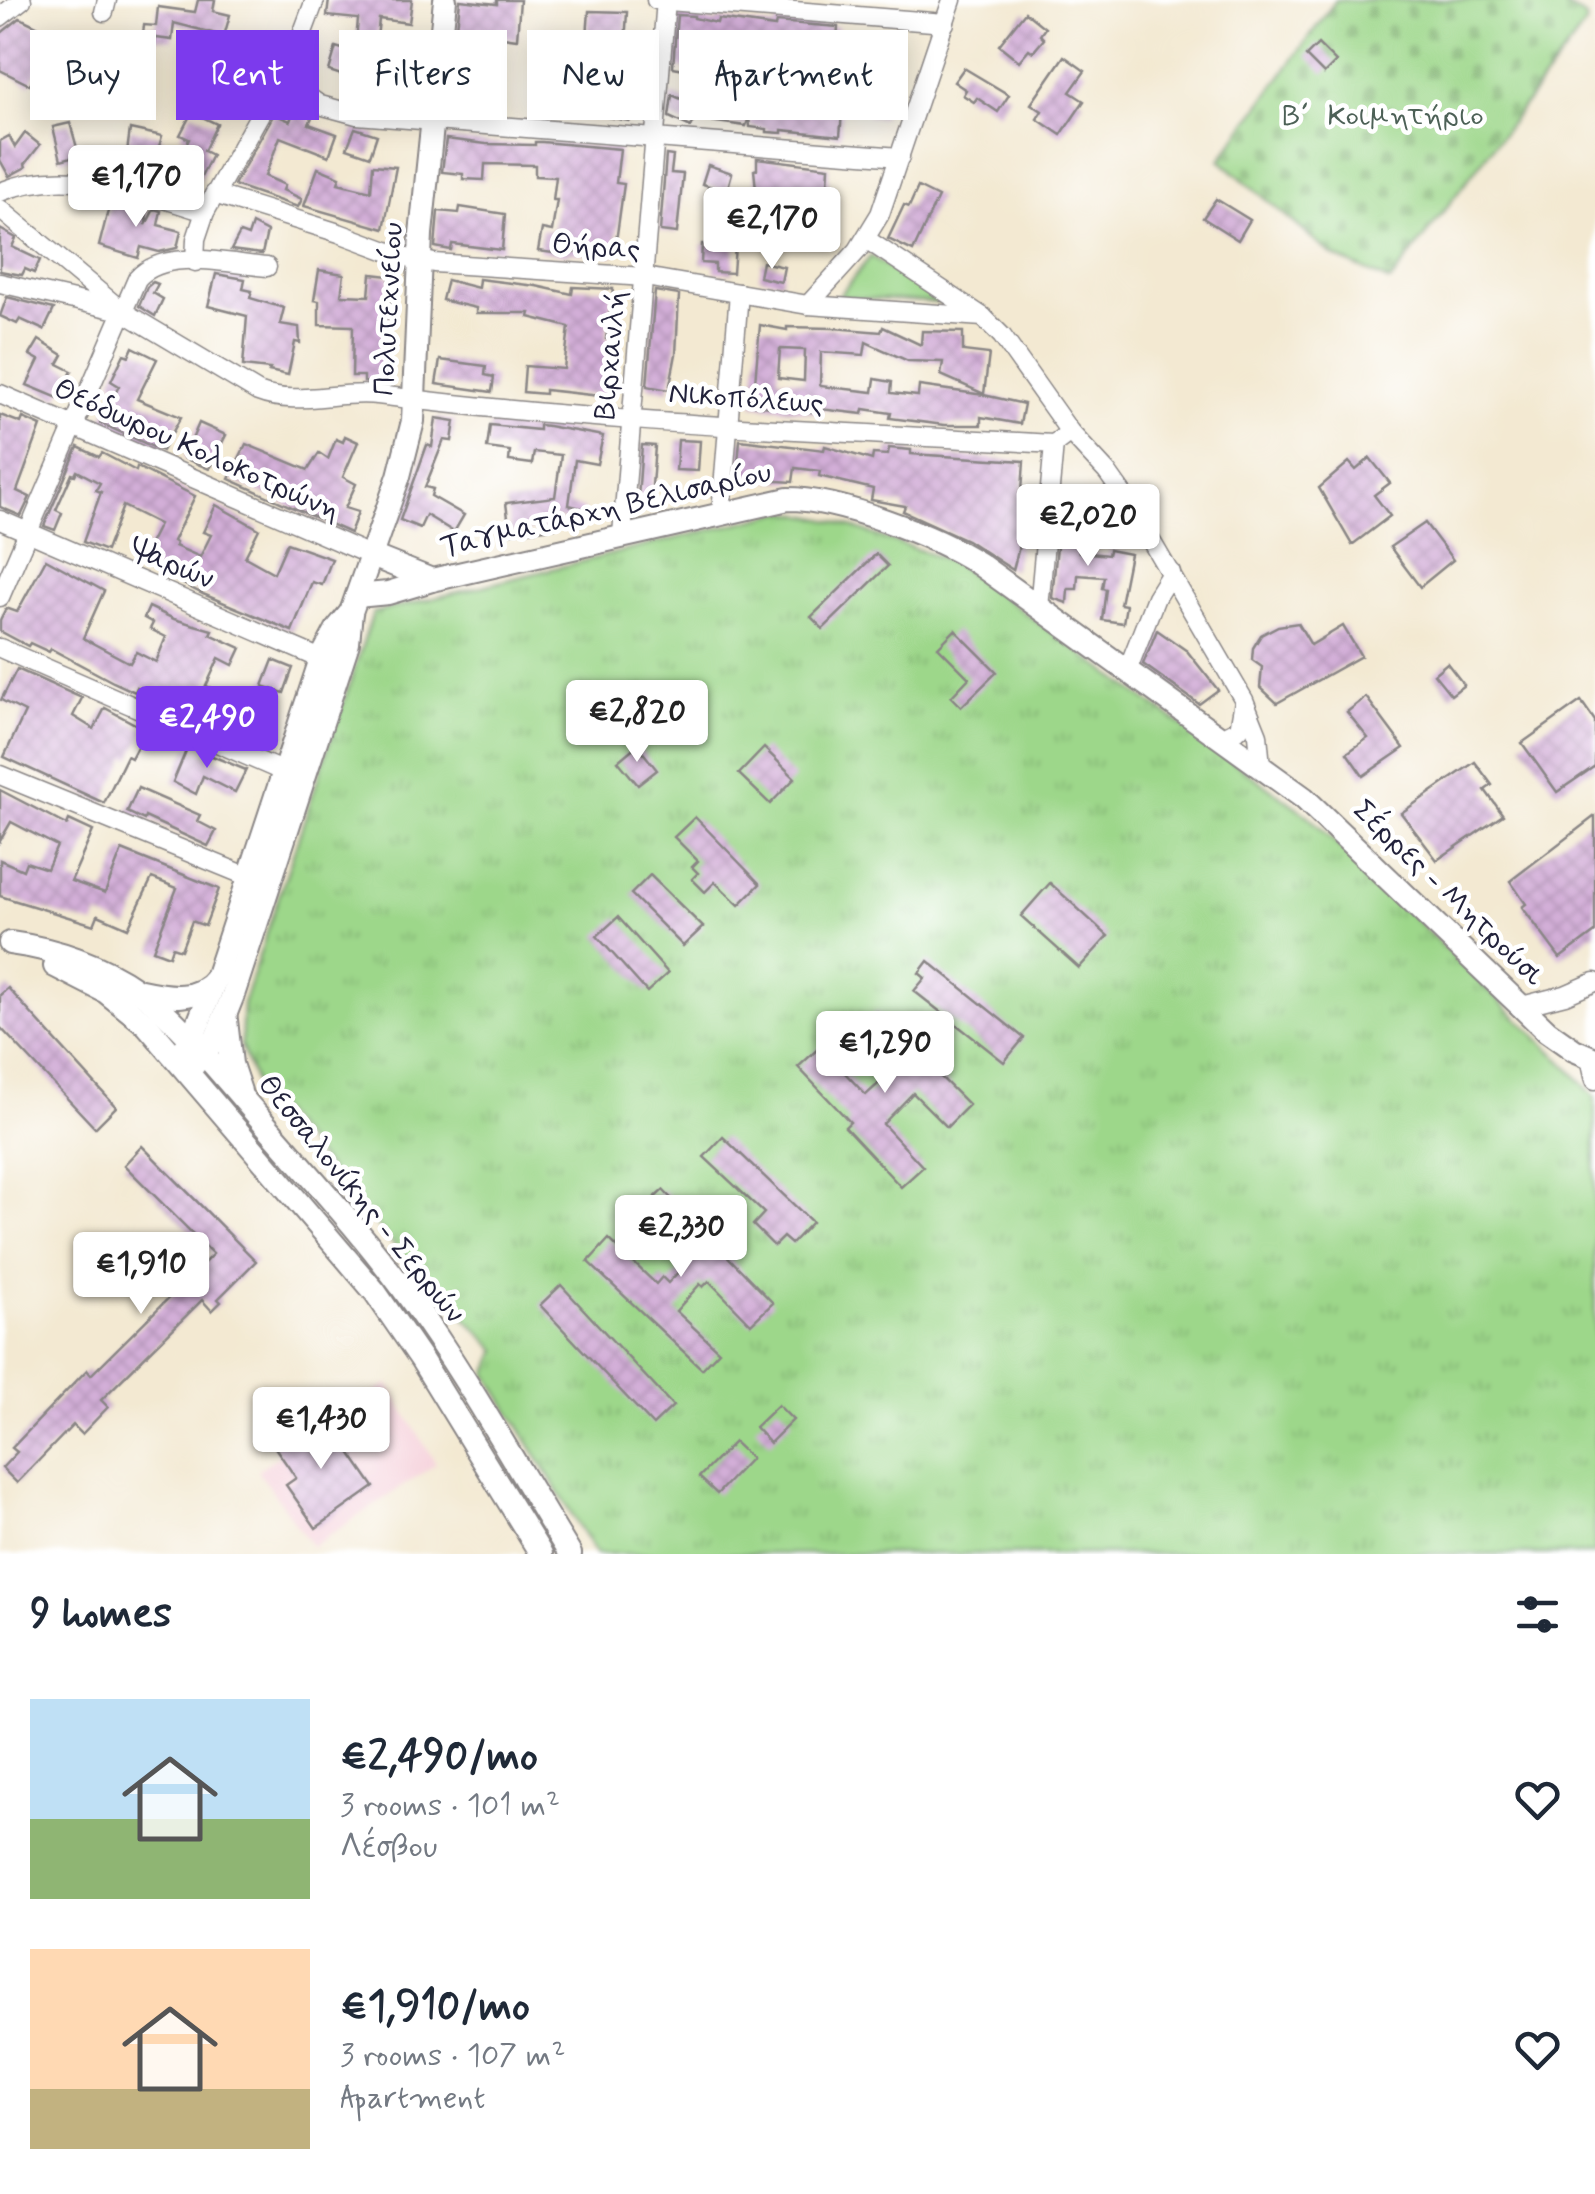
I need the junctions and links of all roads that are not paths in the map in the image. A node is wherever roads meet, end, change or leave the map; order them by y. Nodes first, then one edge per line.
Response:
1 (22, 0) edge
2 (315, 0) edge
3 (446, 0) edge
4 (655, 0) edge
5 (666, 0) edge
6 (952, 0) edge
7 (0, 17) edge
8 (945, 23) junction
9 (304, 30) edge
10 (319, 104) edge
11 (255, 120) edge
12 (432, 122) junction
13 (656, 138) junction
14 (900, 157) junction
15 (0, 192) edge
16 (214, 194) junction
17 (0, 209) edge
18 (205, 212) junction
19 (866, 238) junction
20 (420, 261) junction
21 (195, 262) junction
22 (267, 267) dead end
23 (645, 277) junction
24 (0, 284) edge
25 (739, 292) junction
26 (808, 305) junction
27 (122, 312) junction
28 (983, 317) junction
29 (0, 394) edge
30 (415, 401) junction
31 (634, 419) junction
32 (72, 426) junction
33 (728, 426) junction
34 (1070, 432) junction
35 (1054, 444) junction
36 (721, 513) junction
37 (0, 520) edge
38 (27, 532) junction
39 (622, 535) junction
40 (372, 556) junction
41 (1170, 573) junction
42 (432, 580) junction
43 (0, 597) edge
44 (354, 604) junction
45 (1038, 608) junction
46 (0, 648) edge
47 (322, 659) junction
48 (1127, 670) junction
49 (1244, 700) junction
50 (1214, 732) junction
51 (1261, 766) junction
52 (284, 772) junction
53 (0, 775) edge
54 (249, 878) junction
55 (5, 942) edge
56 (216, 978) junction
57 (1595, 982) edge
58 (137, 990) junction
59 (1522, 1006) junction
60 (227, 1012) junction
61 (189, 1057) junction
62 (1593, 1066) edge
63 (246, 1103) junction
64 (542, 1554) edge
65 (570, 1554) edge

1 - 7 street
2 - 9 street
3 - 12 main road, Πολυτεχνείου
4 - 5 street
5 - 8 street
5 - 13 street, Βιρχανλή
6 - 8 street
8 - 14 street
10 - 12 street
11 - 16 street
12 - 13 street
12 - 20 main road, Πολυτεχνείου
13 - 14 street
13 - 23 street, Βιρχανλή
14 - 19 street
15 - 18 street
16 - 18 street
16 - 20 street, Θήρας
17 - 27 street
18 - 21 street
19 - 26 street
19 - 28 street
20 - 23 street, Θήρας
20 - 30 main road, Πολυτεχνείου
21 - 22 street
21 - 27 street
23 - 25 street, Θήρας
23 - 31 street, Βιρχανλή
24 - 27 street
25 - 26 street, Θήρας
25 - 33 street
26 - 28 street, Θήρας
27 - 30 street, Νικοπόλεως
27 - 32 street
28 - 34 street
29 - 32 street, Θεόδωρου Κολοκοτρώνη
30 - 31 street, Νικοπόλεως
30 - 40 main road, Πολυτεχνείου
31 - 33 street, Νικοπόλεως
31 - 39 street, Βιρχανλή
32 - 38 street
32 - 40 street, Θεόδωρου Κολοκοτρώνη
33 - 35 street, Νικοπόλεως
33 - 36 street
34 - 35 street
34 - 41 street
35 - 45 street
36 - 39 main road, Ταγματάρχη Βελισαρίου
36 - 45 main road, Ταγματάρχη Βελισαρίου
37 - 38 street, Ψαρών
38 - 43 street
38 - 47 street, Ψαρών
39 - 42 main road, Ταγματάρχη Βελισαρίου
40 - 42 main road, Ταγματάρχη Βελισαρίου
40 - 44 main road, Πολυτεχνείου
41 - 48 street
41 - 49 street
42 - 44 main road
44 - 47 main road, Πολυτεχνείου
44 - 60 main road, Πολυτεχνείου
45 - 48 main road, Ταγματάρχη Βελισαρίου
46 - 52 street
47 - 52 main road, Πολυτεχνείου
48 - 50 main road, Ταγματάρχη Βελισαρίου
49 - 50 street
49 - 51 street
50 - 51 main road, Ταγματάρχη Βελισαρίου
51 - 59 main road, Σέρρες - Μητρούσι
52 - 54 main road, Πολυτεχνείου
53 - 54 street
54 - 56 main road, Πολυτεχνείου
55 - 58 main road
55 - 61 main road
56 - 58 main road
56 - 61 main road, Πολυτεχνείου
57 - 59 street
58 - 61 main road
59 - 62 main road, Σέρρες - Μητρούσι
60 - 61 main road
60 - 63 main road
61 - 63 main road, Θεσσαλονίκης - Σερρών
61 - 64 main road, Θεσσαλονίκης - Σερρών
63 - 65 main road, Θεσσαλονίκης - Σερρών

